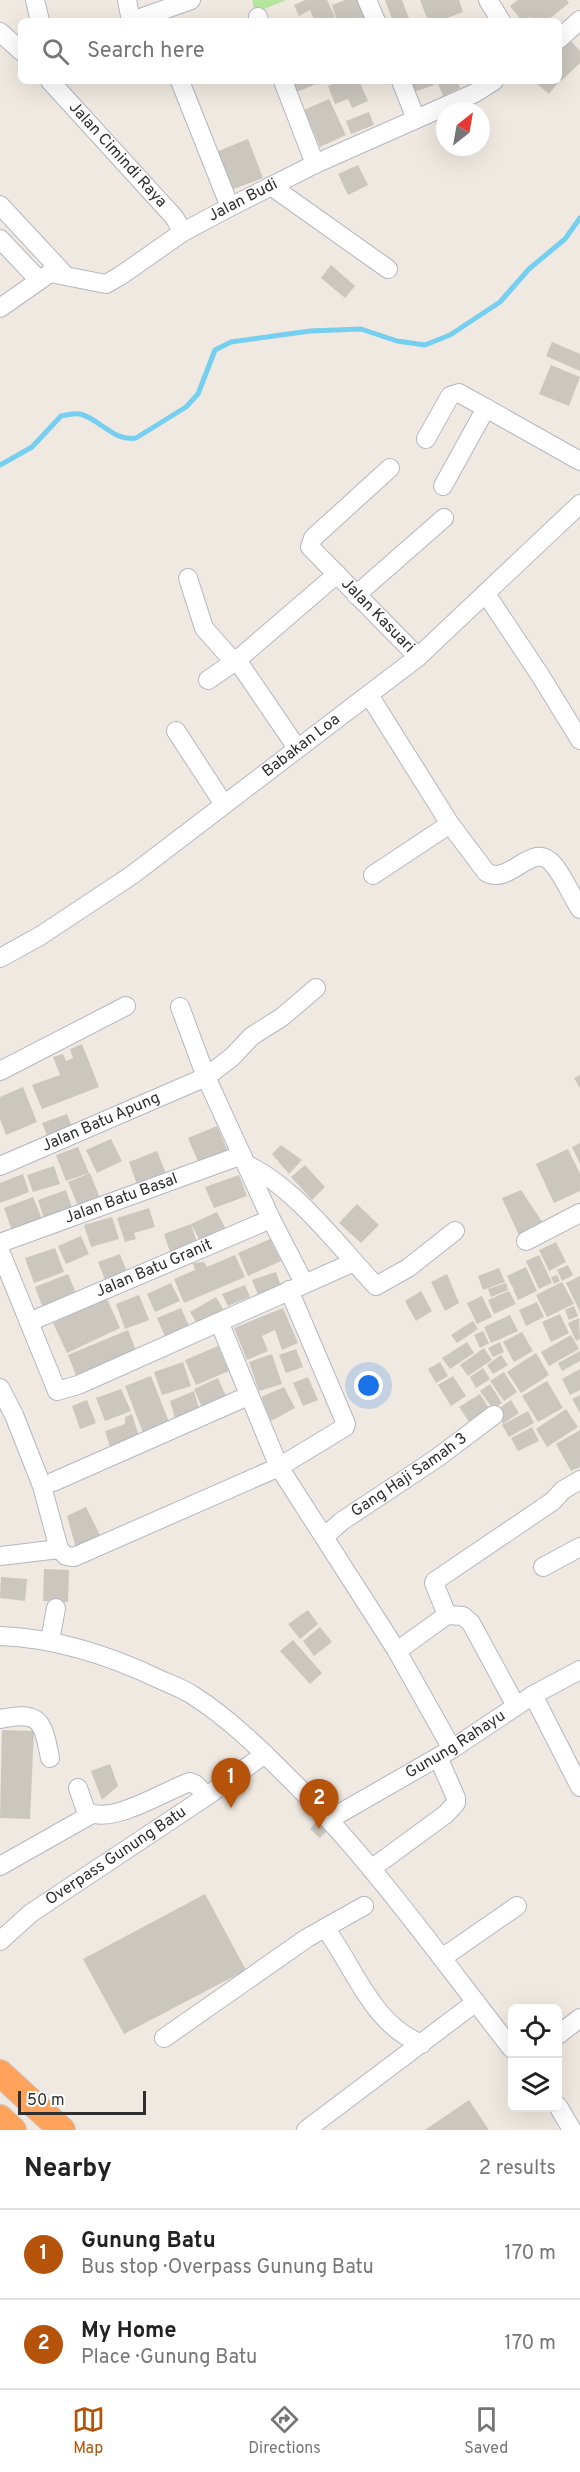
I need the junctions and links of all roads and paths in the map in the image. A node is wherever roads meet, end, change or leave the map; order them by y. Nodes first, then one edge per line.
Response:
1 (35, 0) edge
2 (127, 0) edge
3 (191, 0) edge
4 (367, 0) edge
5 (488, 0) edge
6 (39, 18) edge
7 (131, 18) edge
8 (140, 18) edge
9 (375, 18) edge
10 (499, 18) edge
11 (580, 20) edge
12 (0, 32) edge
13 (562, 36) edge
14 (18, 48) edge
15 (53, 84) edge
16 (181, 84) edge
17 (283, 84) edge
18 (402, 84) edge
19 (489, 84) edge
20 (416, 119) junction
21 (315, 164) junction
22 (271, 186) junction
23 (0, 205) edge
24 (230, 207) junction
25 (0, 224) edge
26 (183, 232) junction
27 (0, 239) edge
28 (0, 256) edge
29 (388, 269) dead end
30 (45, 279) junction
31 (0, 308) edge
32 (486, 408) junction
33 (426, 439) dead end
34 (580, 461) edge
35 (390, 468) dead end
36 (442, 486) dead end
37 (580, 504) edge
38 (444, 518) dead end
39 (337, 574) junction
40 (188, 578) dead end
41 (486, 594) junction
42 (356, 595) junction
43 (418, 657) junction
44 (235, 661) junction
45 (208, 680) dead end
46 (369, 695) junction
47 (176, 731) dead end
48 (580, 740) edge
49 (297, 748) junction
50 (223, 803) junction
51 (450, 824) junction
52 (373, 875) dead end
53 (580, 909) edge
54 (0, 958) edge
55 (316, 988) dead end
56 (126, 1006) dead end
57 (180, 1007) dead end
58 (0, 1071) edge
59 (204, 1077) junction
60 (245, 1160) junction
61 (0, 1166) edge
62 (578, 1216) edge
63 (271, 1219) junction
64 (454, 1231) dead end
65 (2, 1240) edge
66 (526, 1241) dead end
67 (354, 1262) junction
68 (297, 1287) junction
69 (34, 1320) junction
70 (220, 1324) junction
71 (0, 1388) edge
72 (248, 1396) junction
73 (494, 1415) dead end
74 (279, 1467) junction
75 (580, 1480) edge
76 (53, 1482) dead end
77 (325, 1536) junction
78 (580, 1548) edge
79 (59, 1550) junction
80 (0, 1556) edge
81 (543, 1567) dead end
82 (56, 1608) dead end
83 (447, 1615) junction
84 (0, 1636) edge
85 (50, 1641) junction
86 (397, 1651) junction
87 (580, 1670) edge
88 (533, 1695) junction
89 (516, 1706) junction
90 (0, 1719) edge
91 (445, 1753) junction
92 (265, 1754) junction
93 (50, 1758) dead end
94 (580, 1787) edge
95 (78, 1788) dead end
96 (207, 1796) junction
97 (92, 1814) junction
98 (330, 1819) junction
99 (0, 1866) edge
100 (371, 1869) junction
101 (364, 1906) dead end
102 (516, 1906) dead end
103 (325, 1928) junction
104 (0, 1941) edge
105 (442, 1958) junction
106 (476, 2002) junction
107 (580, 2018) edge
108 (562, 2032) edge
109 (164, 2038) dead end
110 (508, 2043) edge
111 (422, 2044) junction
112 (0, 2073) edge
113 (562, 2112) edge
114 (0, 2118) edge
115 (13, 2130) edge
116 (62, 2130) edge
117 (306, 2130) edge
118 (572, 2130) edge

1 - 6 street
2 - 7 street
3 - 8 street
4 - 9 street
5 - 10 street
11 - 13 street
12 - 14 street
15 - 26 street, Jalan Cimindi Raya
16 - 24 street
17 - 21 street
18 - 20 street
19 - 20 street, Jalan Budi
20 - 21 street, Jalan Budi
21 - 22 street, Jalan Budi
22 - 24 street, Jalan Budi
22 - 29 street
23 - 30 street
24 - 26 street, Jalan Budi
25 - 30 street
26 - 30 street, Jalan Budi
27 - 30 street
28 - 30 street
30 - 31 street
32 - 33 street
32 - 34 street
32 - 36 street
35 - 39 street, Jalan Kasuari
37 - 41 street, Babakan Loa
38 - 42 street
39 - 42 street, Jalan Kasuari
39 - 44 street
40 - 44 street
41 - 43 street, Babakan Loa
41 - 48 street
42 - 43 street, Jalan Kasuari
43 - 46 street, Babakan Loa
44 - 45 street
44 - 49 street
46 - 49 street, Babakan Loa
46 - 51 street
47 - 50 street
49 - 50 street, Babakan Loa
50 - 54 street, Babakan Loa
51 - 52 street
51 - 53 street
55 - 59 street, Jalan Batu Apung
56 - 58 street
57 - 59 street
59 - 60 street
59 - 61 street, Jalan Batu Apung
60 - 63 street
60 - 65 street, Jalan Batu Basal
60 - 67 street
62 - 66 street
63 - 68 street
63 - 69 street, Jalan Batu Granit
64 - 67 street
65 - 69 street
67 - 68 street
68 - 70 street
68 - 74 street
69 - 70 street
70 - 72 street
71 - 79 street
72 - 74 street
72 - 76 street
73 - 77 street, Gang Haji Samah 3
74 - 77 street
74 - 79 street
75 - 83 street
77 - 86 street
78 - 81 street
79 - 80 street
82 - 85 street
83 - 86 street
83 - 89 street
84 - 85 street
85 - 92 street
86 - 91 street
87 - 88 street, Gunung Rahayu
88 - 89 street, Gunung Rahayu
88 - 94 street
89 - 91 street, Gunung Rahayu
90 - 93 street
91 - 98 street, Gunung Rahayu
91 - 100 street
92 - 96 street, Overpass Gunung Batu
92 - 98 street
95 - 97 street
96 - 97 street
96 - 104 street, Overpass Gunung Batu
97 - 99 street
98 - 100 street
100 - 105 street
101 - 103 street
102 - 105 street
103 - 109 street
103 - 111 street
105 - 106 street
106 - 110 street
106 - 111 street
107 - 108 street
111 - 117 street
112 - 116 highway
113 - 118 street
114 - 115 highway

